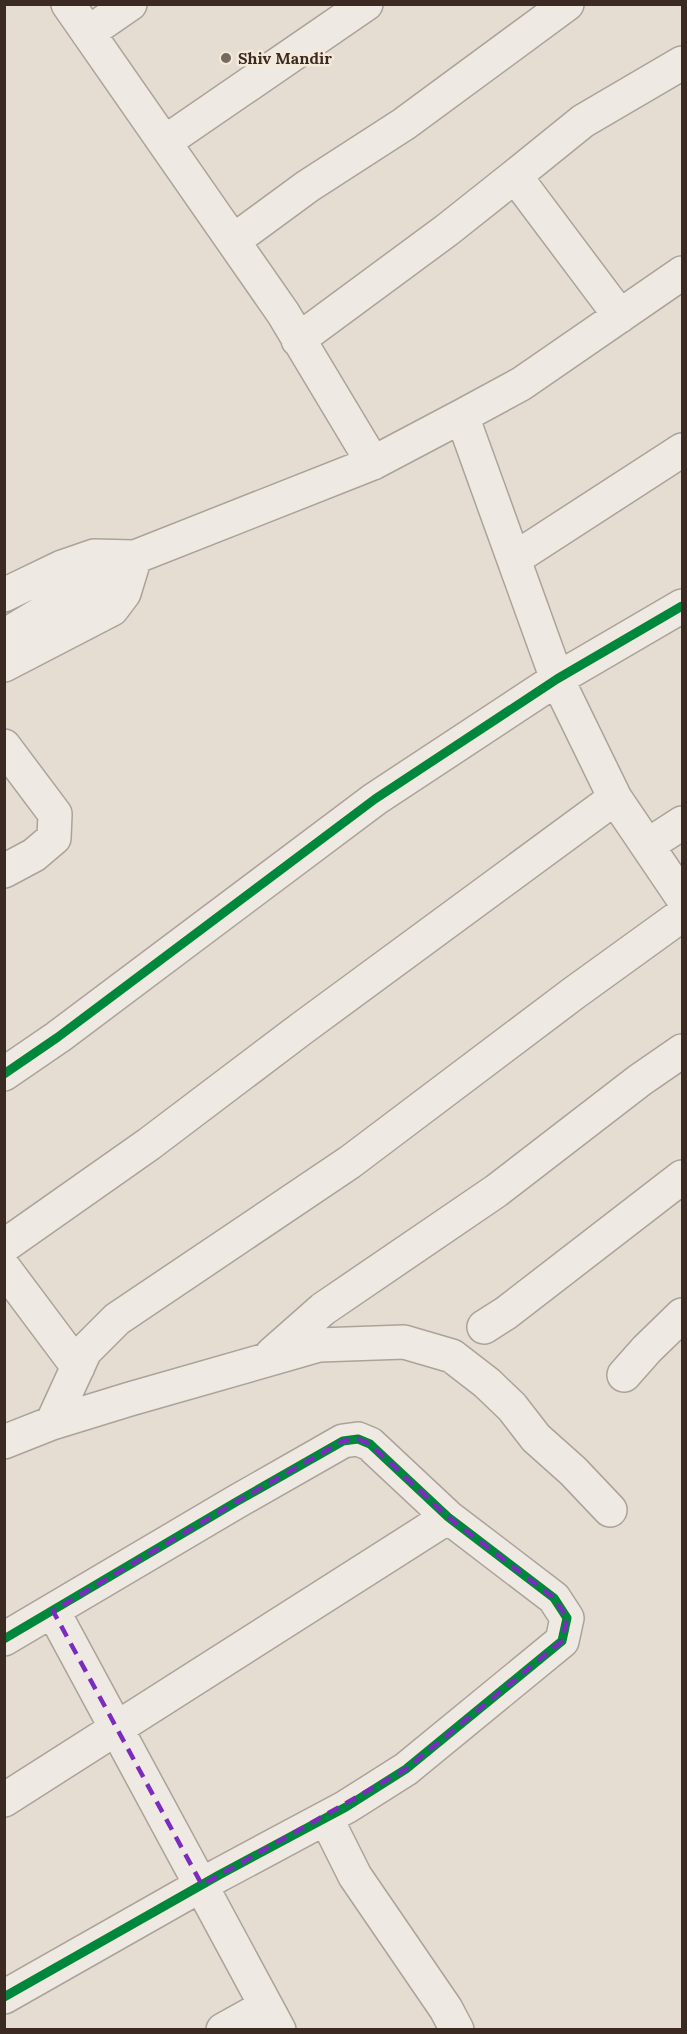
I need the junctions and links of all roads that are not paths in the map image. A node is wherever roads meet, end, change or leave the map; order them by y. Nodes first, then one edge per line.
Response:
1 (68, 4) edge
2 (130, 4) edge
3 (366, 4) edge
4 (567, 4) edge
5 (88, 33) junction
6 (682, 63) edge
7 (165, 142) junction
8 (515, 176) junction
9 (233, 241) junction
10 (682, 273) edge
11 (620, 316) junction
12 (298, 340) junction
13 (462, 416) junction
14 (682, 450) edge
15 (373, 464) junction
16 (135, 557) junction
17 (513, 559) junction
18 (4, 595) edge
19 (682, 606) edge
20 (4, 636) edge
21 (4, 665) edge
22 (557, 679) junction
23 (4, 746) edge
24 (615, 798) junction
25 (682, 823) edge
26 (648, 845) junction
27 (4, 871) edge
28 (682, 897) edge
29 (682, 915) edge
30 (682, 1051) edge
31 (4, 1074) edge
32 (682, 1177) edge
33 (4, 1246) edge
34 (4, 1268) edge
35 (682, 1315) edge
36 (484, 1327) dead end
37 (266, 1359) junction
38 (78, 1367) junction
39 (624, 1375) dead end
40 (52, 1423) junction
41 (4, 1442) edge
42 (610, 1510) dead end
43 (448, 1517) junction
44 (53, 1611) junction
45 (4, 1640) edge
46 (118, 1728) junction
47 (4, 1800) edge
48 (326, 1818) junction
49 (202, 1885) junction
50 (4, 1997) edge
51 (272, 2018) edge
52 (223, 2030) edge
53 (457, 2030) edge

1 - 5 street
2 - 5 street
3 - 7 street
4 - 9 street
5 - 7 street
6 - 8 street
7 - 9 street
8 - 11 street
8 - 12 street
9 - 12 street
10 - 11 street
11 - 13 street
12 - 15 street
13 - 15 street
13 - 17 street
14 - 17 street
15 - 16 street
16 - 18 street
16 - 20 street
16 - 21 street
17 - 22 street
19 - 22 street
22 - 24 street
22 - 31 street
23 - 27 street
24 - 26 street
24 - 33 street
25 - 26 street
26 - 28 street
29 - 38 street
30 - 37 street
32 - 36 street
34 - 38 street
35 - 39 street
37 - 40 street
37 - 42 street
38 - 40 street
40 - 41 street
43 - 44 street
43 - 46 street
43 - 48 street
44 - 45 street
44 - 46 street
46 - 47 street
46 - 49 street
48 - 49 street
48 - 53 street
49 - 50 street
49 - 51 street
51 - 52 street

